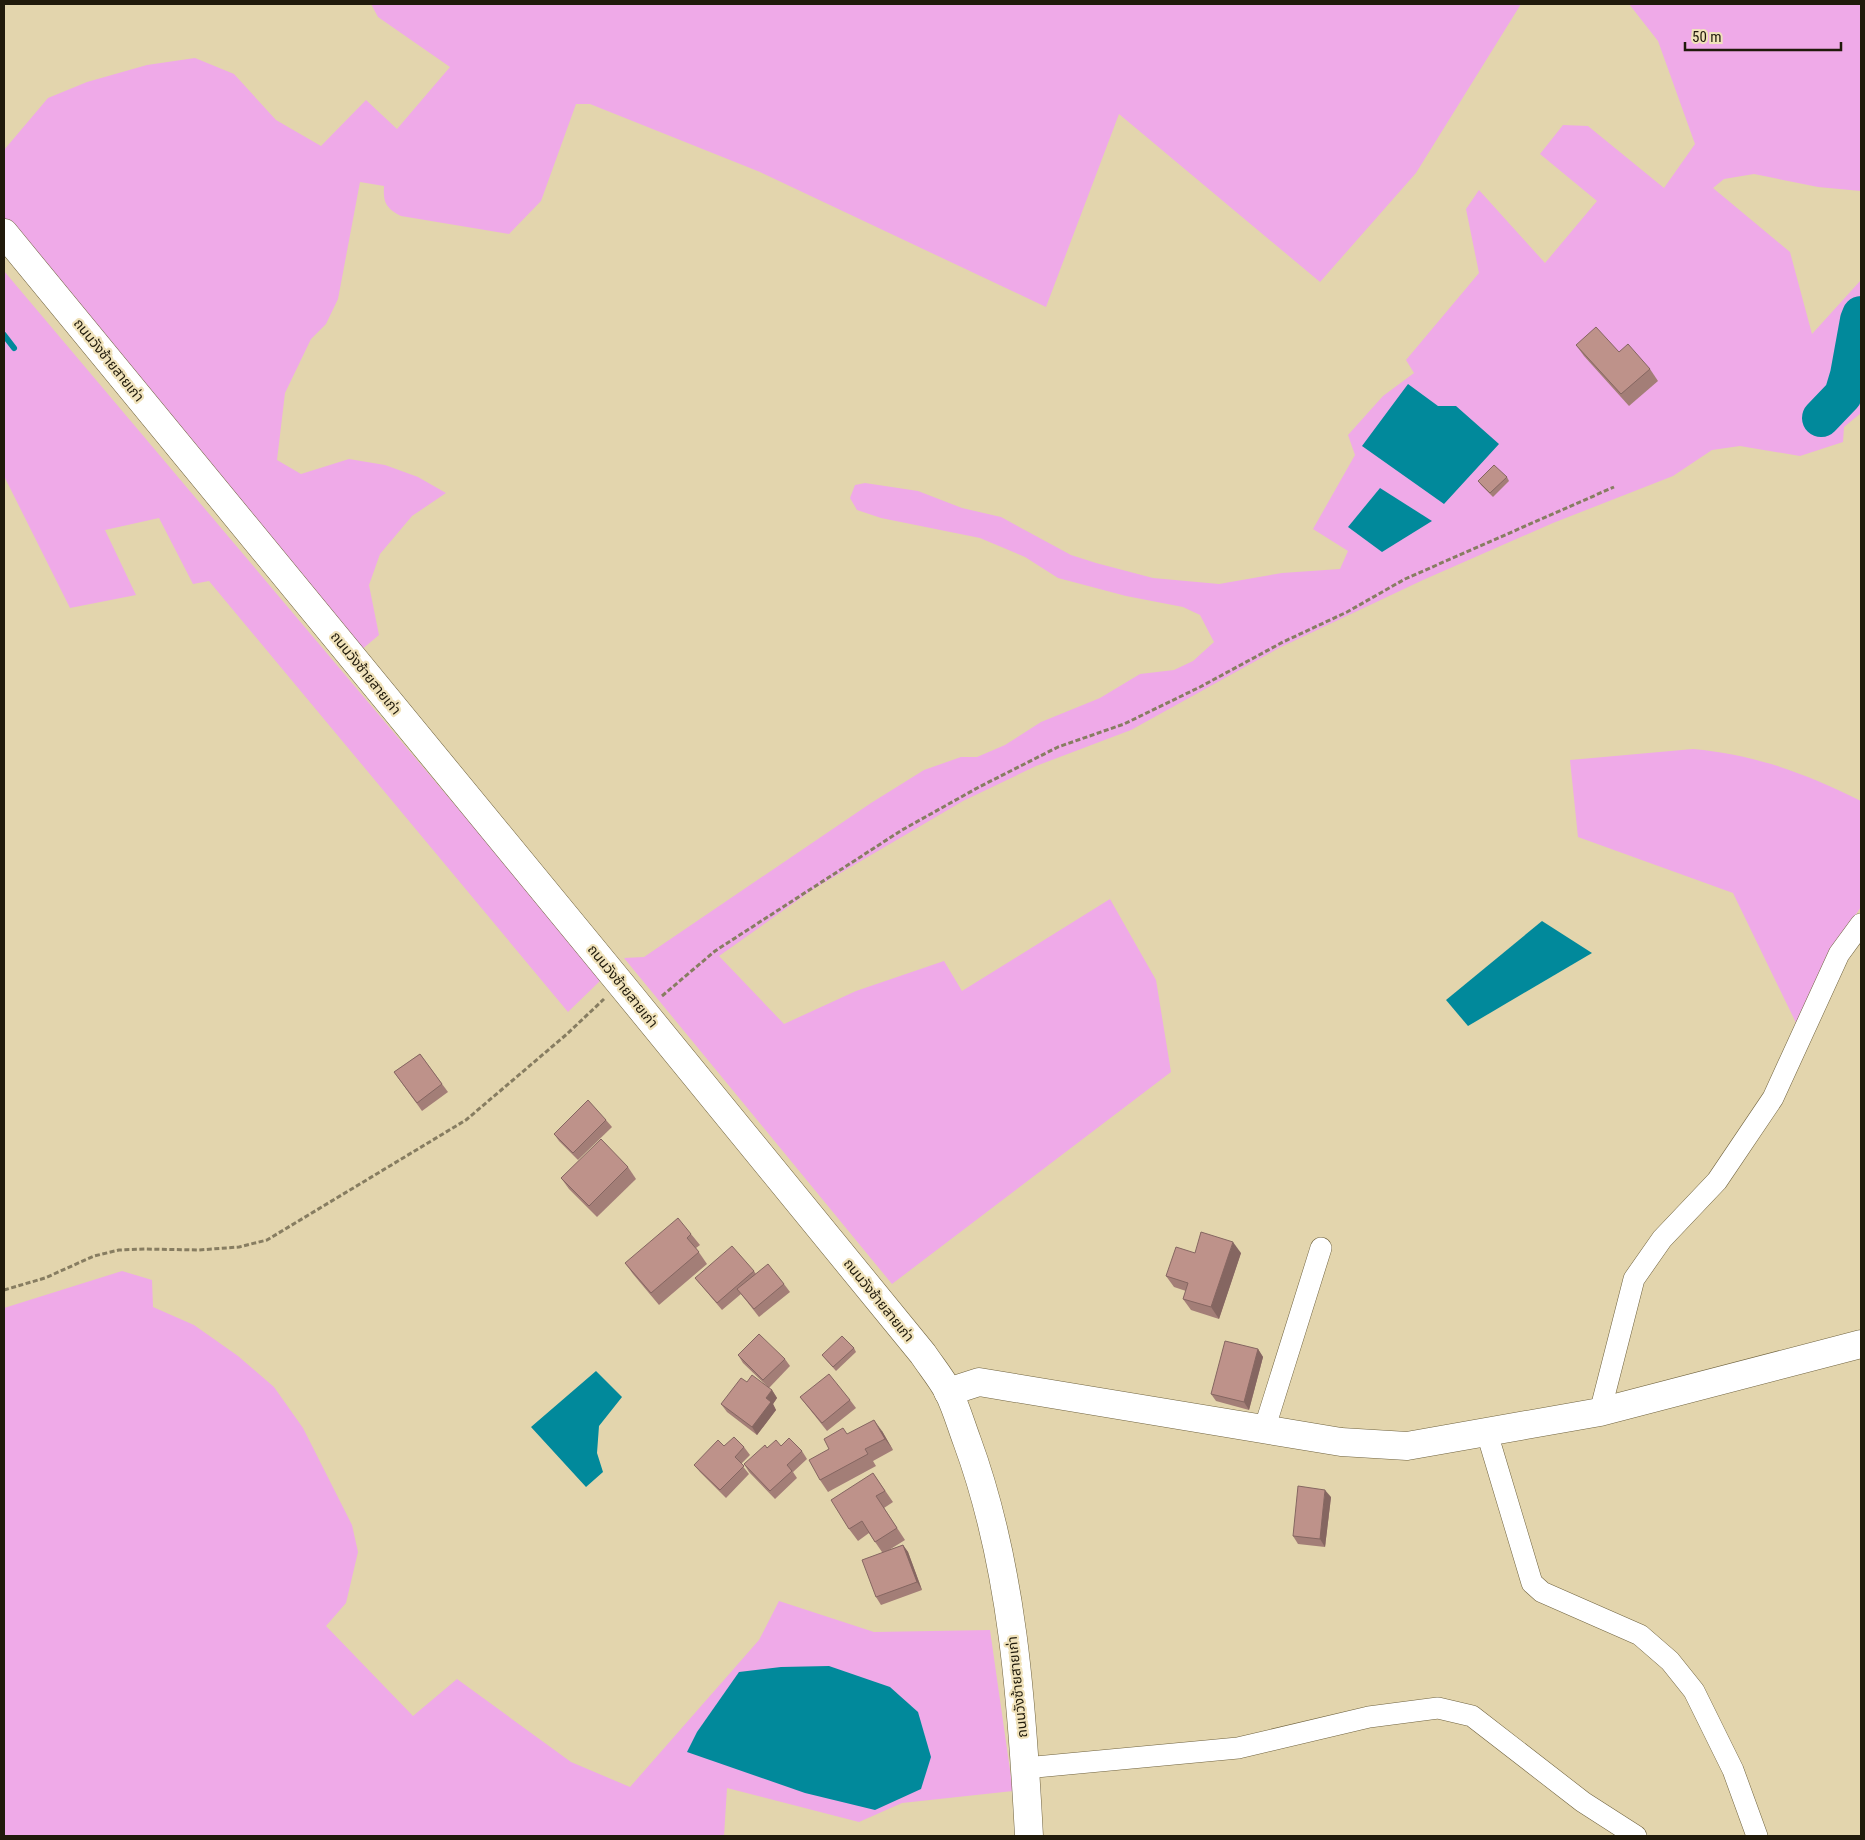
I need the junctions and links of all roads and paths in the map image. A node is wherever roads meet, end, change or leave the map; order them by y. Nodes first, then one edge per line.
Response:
1 (4, 233) edge
2 (1614, 487) dead end
3 (1861, 924) edge
4 (620, 983) junction
5 (643, 1011) junction
6 (1322, 1248) dead end
7 (4, 1290) edge
8 (1861, 1344) edge
9 (948, 1392) junction
10 (1600, 1412) junction
11 (1264, 1430) junction
12 (1486, 1433) junction
13 (1026, 1768) junction
14 (1029, 1836) edge
15 (1636, 1836) edge
16 (1757, 1836) edge

1 - 4 main road, ถนนวังซ้ายสายเก่า
2 - 5 path
3 - 10 street
4 - 5 main road, ถนนวังซ้ายสายเก่า
4 - 7 path
5 - 9 main road, ถนนวังซ้ายสายเก่า
6 - 11 street
8 - 10 main road
9 - 11 main road
9 - 13 main road, ถนนวังซ้ายสายเก่า
10 - 12 main road
11 - 12 main road
12 - 16 street
13 - 14 main road, ถนนวังซ้ายสายเก่า
13 - 15 street

